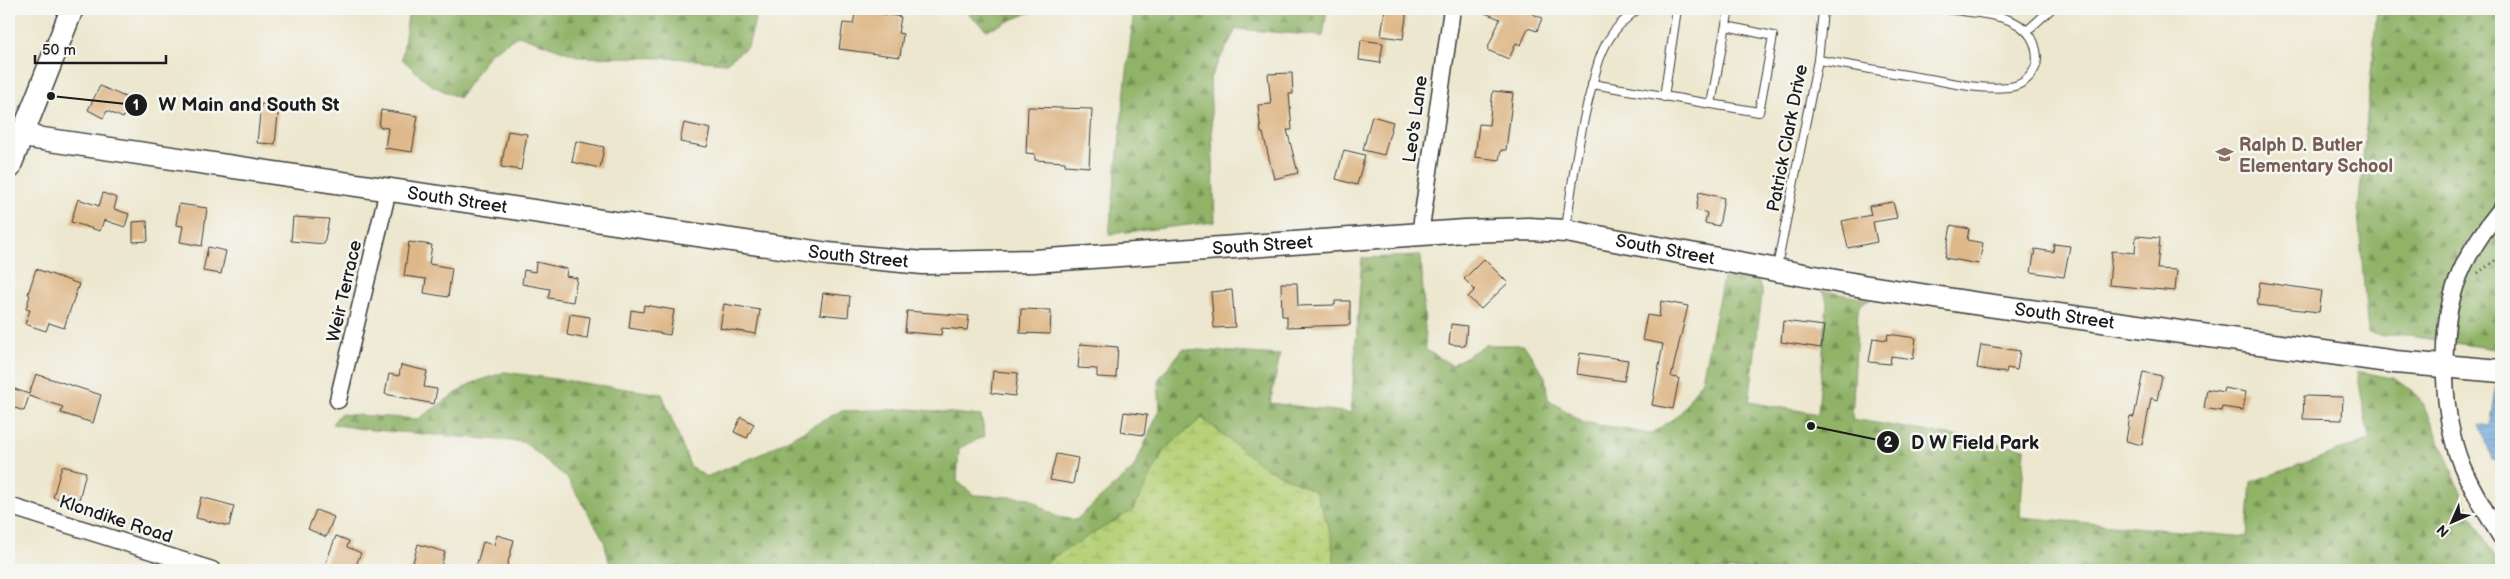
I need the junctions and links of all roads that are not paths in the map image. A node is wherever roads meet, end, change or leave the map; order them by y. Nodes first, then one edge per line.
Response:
1 (72, 9) edge
2 (1452, 9) edge
3 (1638, 9) edge
4 (1677, 9) edge
5 (1729, 9) edge
6 (1813, 9) edge
7 (1947, 9) edge
8 (2051, 9) edge
9 (1824, 10) edge
10 (1726, 26) junction
11 (2028, 30) junction
12 (1818, 60) junction
13 (1592, 84) junction
14 (1664, 97) junction
15 (1711, 104) junction
16 (22, 136) junction
17 (9, 168) edge
18 (388, 190) junction
19 (2501, 209) edge
20 (1566, 232) junction
21 (1420, 235) junction
22 (1776, 270) junction
23 (2446, 365) junction
24 (2501, 371) edge
25 (338, 400) dead end
26 (9, 506) edge
27 (2501, 537) edge
28 (212, 570) edge

1 - 16 street
2 - 21 street, Leo's Lane
3 - 13 lane
4 - 14 lane
5 - 10 lane
6 - 9 lane
7 - 11 lane
8 - 11 lane
9 - 12 lane, Patrick Clark Drive
10 - 15 lane
10 - 15 lane
11 - 12 lane
12 - 22 lane, Patrick Clark Drive
13 - 14 lane
13 - 20 lane
14 - 15 lane
16 - 17 street
16 - 18 street, South Street
18 - 21 street, South Street
18 - 25 street, Weir Terrace
19 - 23 street
20 - 21 street, South Street
20 - 22 street, South Street
22 - 23 street, South Street
23 - 24 street, South Street
23 - 27 street
26 - 28 street, Klondike Road

